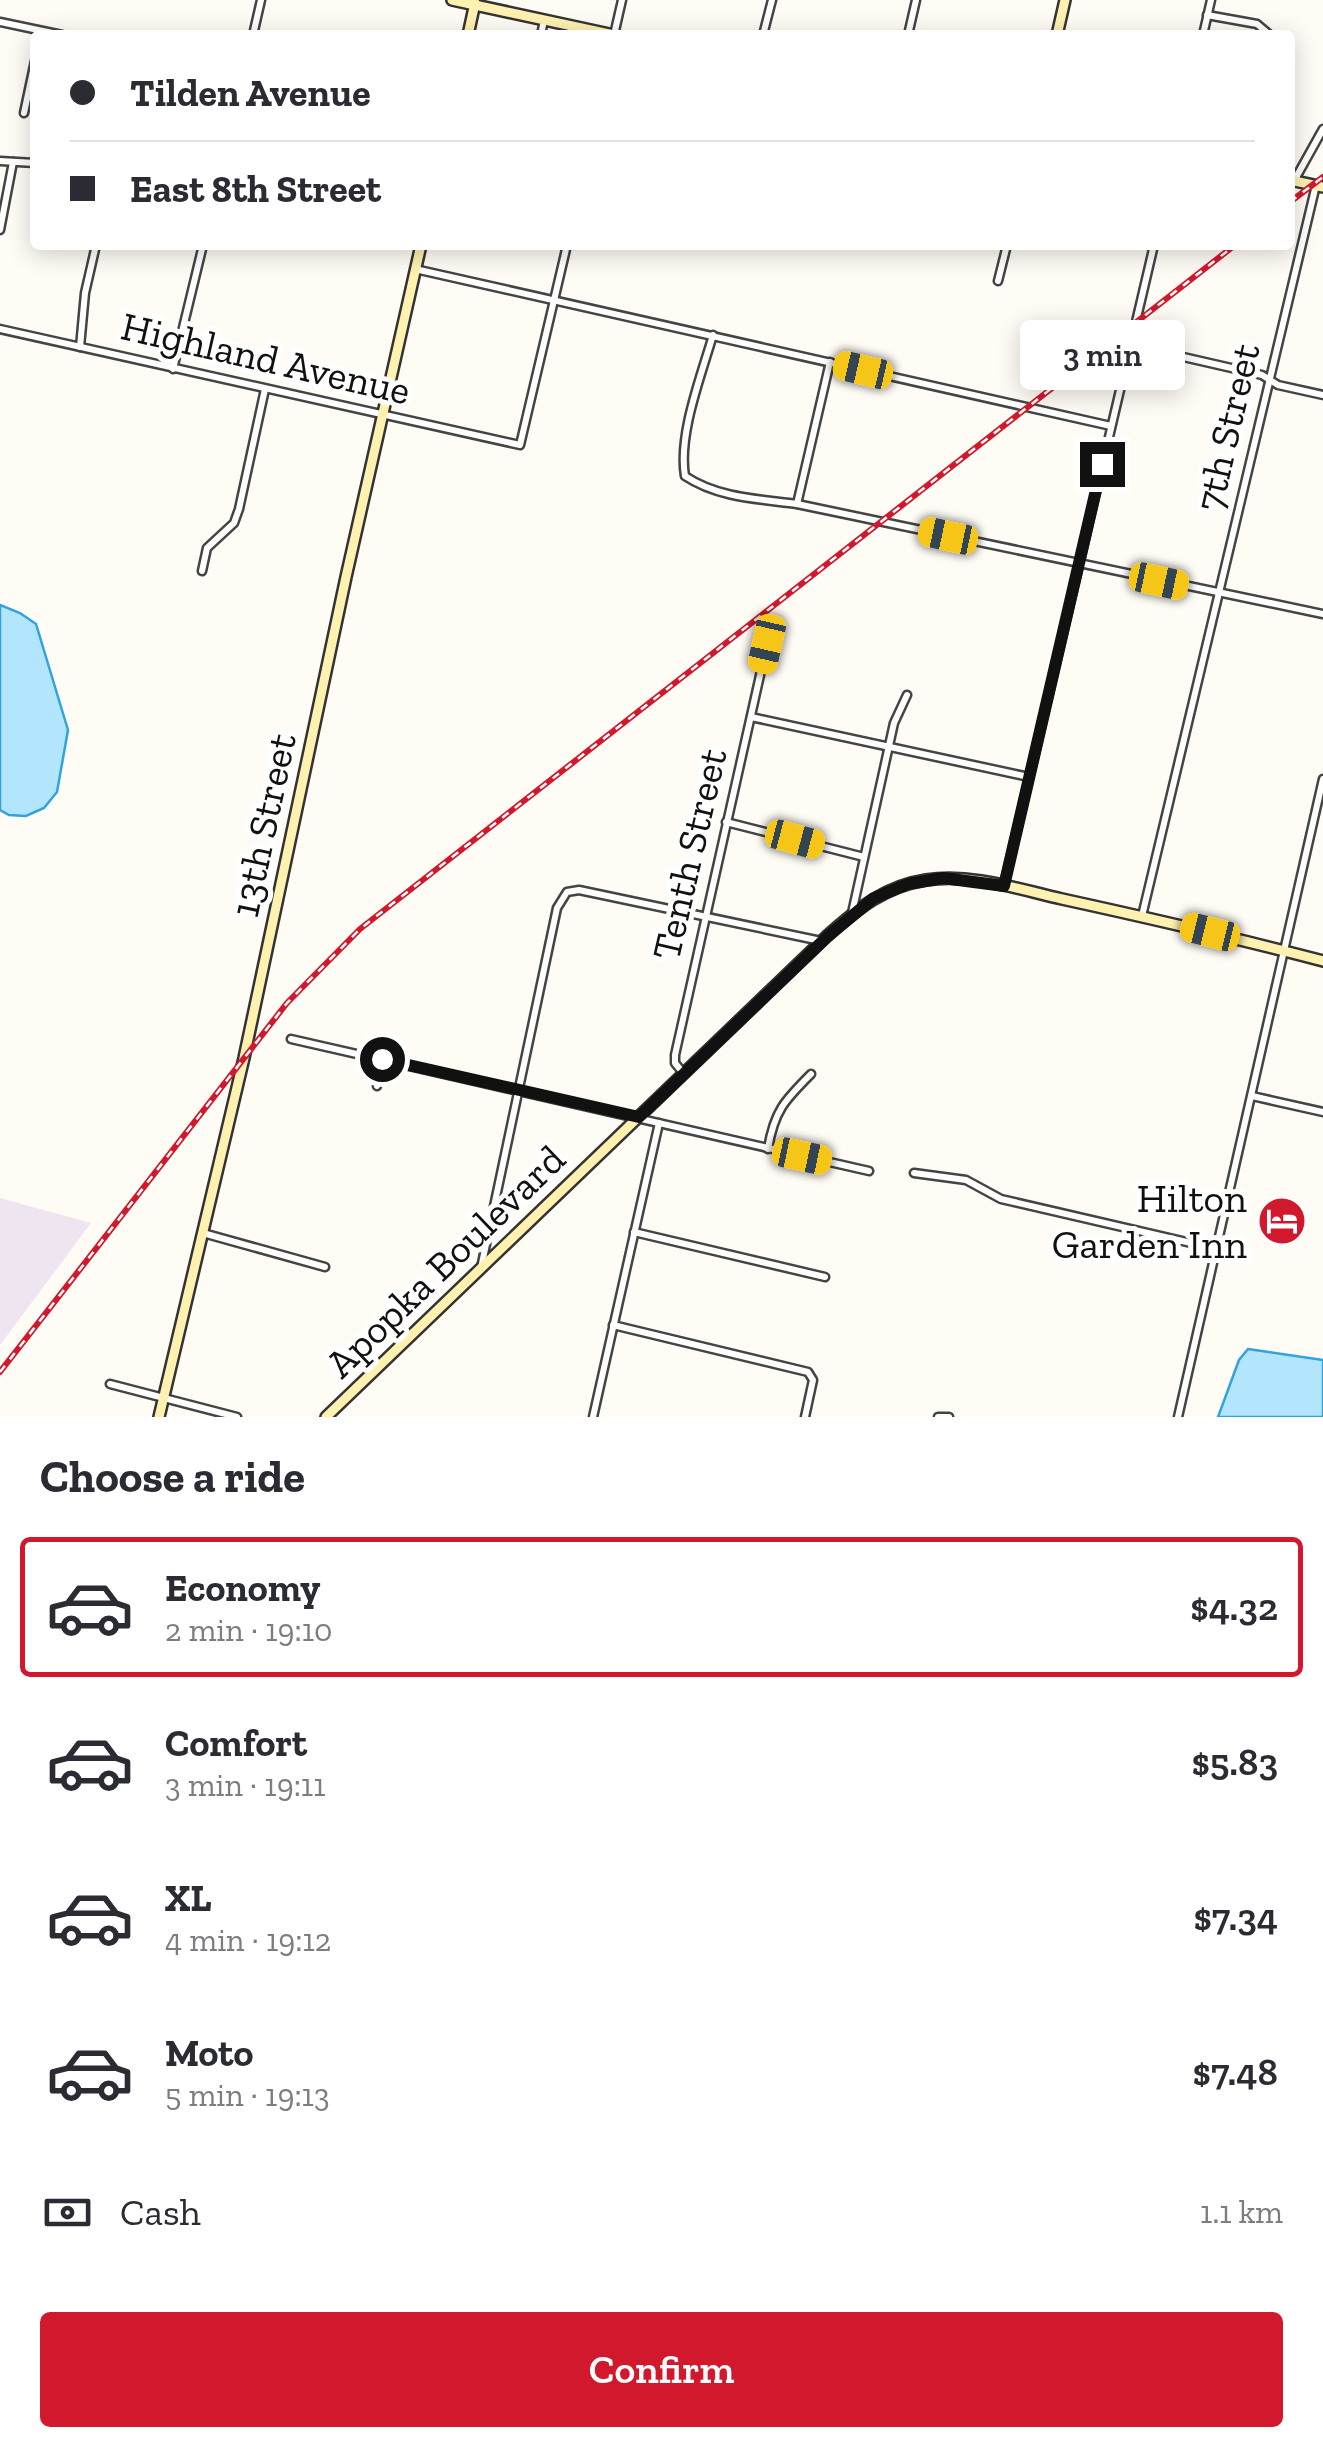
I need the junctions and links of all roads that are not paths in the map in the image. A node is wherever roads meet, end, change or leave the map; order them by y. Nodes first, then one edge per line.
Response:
1 (261, 0) edge
2 (452, 0) edge
3 (622, 0) edge
4 (772, 0) edge
5 (916, 0) edge
6 (1065, 0) edge
7 (1211, 0) edge
8 (475, 2) edge
9 (1207, 15) junction
10 (544, 20) junction
11 (0, 22) edge
12 (30, 30) edge
13 (253, 30) edge
14 (469, 30) edge
15 (543, 30) edge
16 (591, 30) edge
17 (615, 30) edge
18 (764, 30) edge
19 (909, 30) edge
20 (1058, 30) edge
21 (1204, 30) edge
22 (1265, 30) edge
23 (30, 85) edge
24 (24, 113) dead end
25 (1323, 129) edge
26 (0, 162) edge
27 (14, 162) junction
28 (30, 163) edge
29 (1295, 175) edge
30 (1295, 181) edge
31 (1320, 186) edge
32 (0, 230) edge
33 (95, 250) edge
34 (202, 250) edge
35 (419, 250) edge
36 (566, 250) edge
37 (1005, 250) edge
38 (1153, 250) edge
39 (415, 270) junction
40 (998, 281) dead end
41 (553, 302) junction
42 (0, 329) edge
43 (712, 336) junction
44 (1131, 345) junction
45 (80, 347) junction
46 (830, 362) junction
47 (173, 369) junction
48 (1269, 379) junction
49 (265, 389) junction
50 (1323, 395) edge
51 (383, 415) junction
52 (1111, 426) junction
53 (797, 504) junction
54 (1078, 564) junction
55 (202, 572) dead end
56 (1218, 593) junction
57 (1323, 614) edge
58 (767, 644) dead end
59 (907, 695) dead end
60 (751, 716) junction
61 (890, 746) junction
62 (1028, 777) junction
63 (1323, 779) edge
64 (726, 822) junction
65 (864, 857) junction
66 (1004, 886) junction
67 (852, 913) junction
68 (706, 916) junction
69 (1142, 916) junction
70 (822, 941) junction
71 (1286, 951) junction
72 (1323, 960) edge
73 (291, 1039) dead end
74 (382, 1059) junction
75 (684, 1074) junction
76 (811, 1074) dead end
77 (378, 1086) dead end
78 (520, 1091) junction
79 (1252, 1096) junction
80 (1323, 1112) edge
81 (639, 1117) junction
82 (659, 1123) junction
83 (768, 1149) junction
84 (868, 1170) dead end
85 (914, 1173) dead end
86 (634, 1232) junction
87 (203, 1233) junction
88 (1217, 1250) junction
89 (324, 1268) dead end
90 (481, 1268) junction
91 (825, 1277) dead end
92 (613, 1325) junction
93 (110, 1384) dead end
94 (162, 1400) junction
95 (938, 1416) edge
96 (158, 1417) edge
97 (237, 1417) edge
98 (326, 1417) edge
99 (593, 1417) edge
100 (806, 1417) edge
101 (949, 1417) edge
102 (1178, 1417) edge

1 - 13 street
2 - 8 street
3 - 17 street
4 - 18 street
5 - 19 street
6 - 20 street
7 - 9 street
8 - 10 street
8 - 14 street
9 - 21 street
9 - 22 street
10 - 15 street
10 - 16 street
11 - 12 street
23 - 24 street
25 - 29 street
26 - 27 street
27 - 28 street
27 - 32 street
30 - 31 street
31 - 48 street, 7th Street
33 - 45 street
34 - 47 street
35 - 39 street, 13th Street
36 - 41 street
37 - 40 street
38 - 44 street
39 - 41 street
39 - 51 street, 13th Street
41 - 43 street
41 - 51 street, Highland Avenue
42 - 45 street, Highland Avenue
43 - 46 street
43 - 53 street
44 - 48 street
44 - 52 street
45 - 47 street, Highland Avenue
46 - 52 street
46 - 53 street
47 - 49 street, Highland Avenue
48 - 50 street
48 - 56 street, 7th Street
49 - 51 street, Highland Avenue
49 - 55 street
51 - 87 street, 13th Street
52 - 54 street
53 - 54 street
54 - 56 street
54 - 62 street
56 - 57 street
56 - 69 street, 7th Street
58 - 60 street, Tenth Street
59 - 61 street
60 - 61 street
60 - 64 street, Tenth Street
61 - 62 street
61 - 65 street
62 - 66 street
63 - 71 street
64 - 65 street
64 - 68 street, Tenth Street
65 - 67 street
66 - 67 street, Apopka Boulevard
66 - 69 street, Apopka Boulevard
67 - 70 street, Apopka Boulevard
68 - 70 street
68 - 75 street, Tenth Street
68 - 78 street
69 - 71 street, Apopka Boulevard
70 - 75 street, Apopka Boulevard
71 - 72 street, Apopka Boulevard
71 - 79 street
73 - 74 street
74 - 77 street
74 - 78 street
75 - 81 street, Apopka Boulevard
76 - 83 street
78 - 81 street
78 - 90 street
79 - 80 street
79 - 88 street
81 - 82 street
81 - 90 street, Apopka Boulevard
82 - 83 street
82 - 86 street
83 - 84 street
85 - 88 street
86 - 91 street
86 - 92 street
87 - 89 street
87 - 94 street, 13th Street
88 - 102 street
90 - 98 street, Apopka Boulevard
92 - 99 street
92 - 100 street
93 - 94 street
94 - 96 street, 13th Street
94 - 97 street
95 - 101 street

